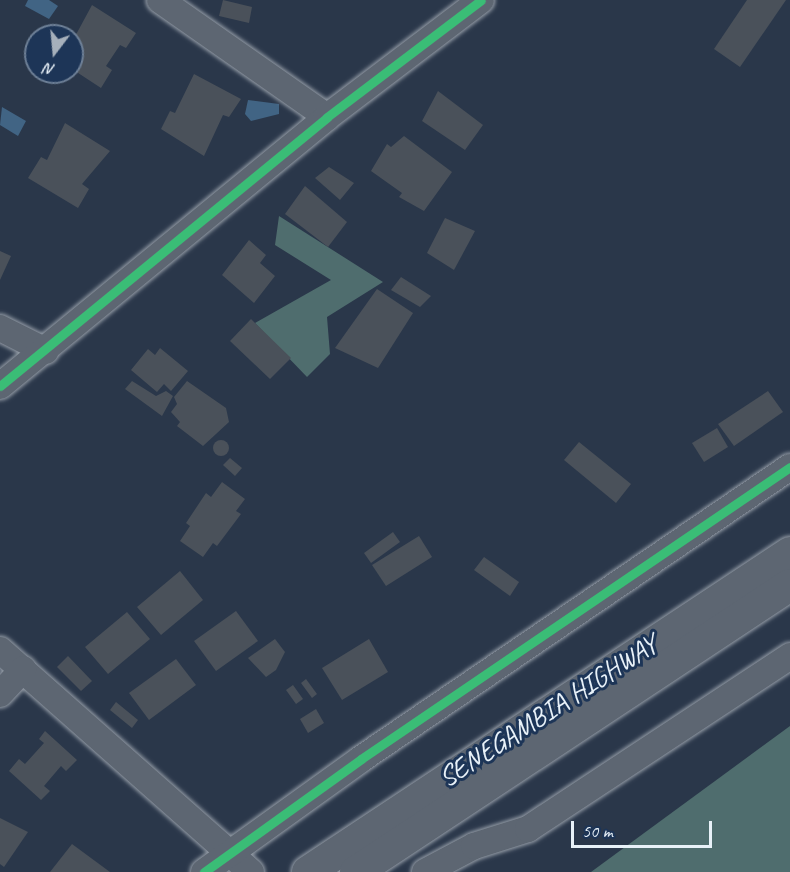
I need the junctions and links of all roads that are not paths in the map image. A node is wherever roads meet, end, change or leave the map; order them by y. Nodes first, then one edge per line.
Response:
1 (159, 0) edge
2 (481, 0) edge
3 (327, 117) junction
4 (0, 328) edge
5 (46, 351) junction
6 (0, 386) edge
7 (790, 467) edge
8 (790, 553) edge
9 (790, 585) edge
10 (0, 650) edge
11 (790, 656) edge
12 (23, 669) junction
13 (0, 694) edge
14 (230, 852) junction
15 (204, 872) edge
16 (251, 872) edge
17 (308, 872) edge
18 (356, 872) edge
19 (425, 872) edge

1 - 3 street
2 - 3 street
3 - 5 street
4 - 5 street
5 - 6 street
7 - 14 street
8 - 17 main road, SENEGAMBIA HIGHWAY
9 - 18 main road, SENEGAMBIA HIGHWAY
10 - 12 street
11 - 19 street
12 - 13 street
12 - 14 street
14 - 15 street
14 - 16 street

